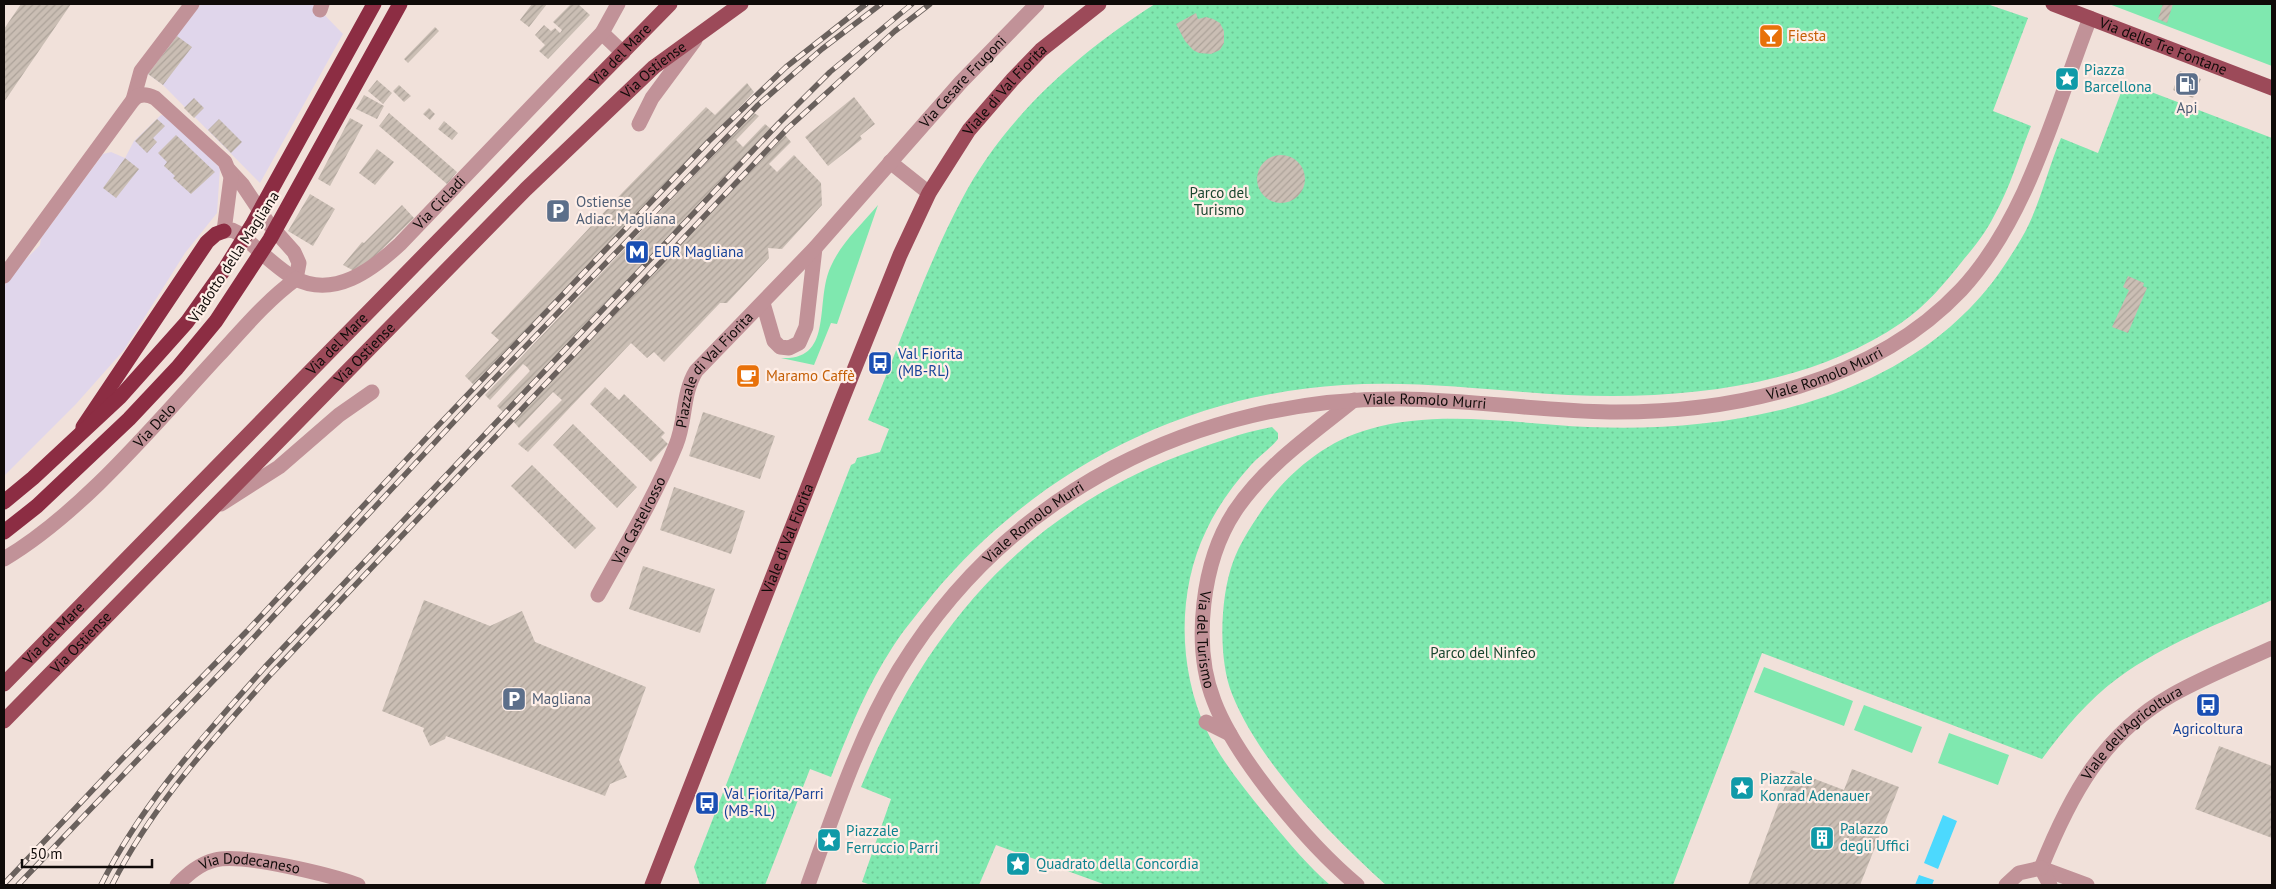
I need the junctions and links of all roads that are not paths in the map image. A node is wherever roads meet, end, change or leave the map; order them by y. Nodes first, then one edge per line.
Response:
1 (192, 4) edge
2 (374, 4) edge
3 (400, 4) edge
4 (618, 4) edge
5 (670, 4) edge
6 (741, 4) edge
7 (1037, 4) edge
8 (1099, 4) edge
9 (2053, 4) edge
10 (2090, 18) junction
11 (701, 31) junction
12 (602, 33) junction
13 (623, 53) junction
14 (2272, 88) edge
15 (133, 100) junction
16 (639, 124) dead end
17 (890, 162) junction
18 (229, 170) junction
19 (928, 193) junction
20 (224, 231) junction
21 (815, 248) junction
22 (4, 276) edge
23 (296, 279) junction
24 (764, 303) junction
25 (372, 392) dead end
26 (1354, 400) junction
27 (77, 437) junction
28 (677, 444) joint
29 (4, 502) edge
30 (211, 509) junction
31 (4, 532) edge
32 (4, 558) edge
33 (598, 595) dead end
34 (2272, 648) edge
35 (4, 684) edge
36 (4, 722) edge
37 (1206, 722) dead end
38 (1230, 734) junction
39 (2040, 868) junction
40 (177, 885) edge
41 (358, 885) edge
42 (652, 885) edge
43 (808, 885) edge
44 (1357, 885) edge
45 (2006, 885) edge
46 (2050, 885) edge
47 (2088, 885) edge

1 - 15 street
2 - 27 highway, Viadotto della Magliana, bridge
3 - 31 highway, Viadotto della Magliana, bridge
4 - 12 street, Via Cicladi
5 - 13 main road, Via del Mare
6 - 11 main road, Via Ostiense
7 - 17 street, Via Cesare Frugoni
8 - 19 main road, Viale di Val Fiorita
9 - 10 main road, Via delle Tre Fontane
10 - 14 main road, Via delle Tre Fontane
10 - 26 street, Viale Romolo Murri
11 - 16 street
11 - 30 main road, Via Ostiense
12 - 13 street
12 - 23 street, Via Cicladi
13 - 35 main road, Via del Mare
15 - 18 street
15 - 22 street
17 - 19 street
17 - 21 street, Piazzale di Val Fiorita
18 - 20 street
18 - 23 street
19 - 42 main road, Viale di Val Fiorita
20 - 23 street, Via Cicladi
20 - 27 highway, bridge
21 - 24 street, Piazzale di Val Fiorita
21 - 24 street, Piazzale di Val Fiorita
23 - 32 street, Via Delo
24 - 28 street, Piazzale di Val Fiorita
25 - 30 street
26 - 38 street, Via del Turismo
26 - 43 street, Viale Romolo Murri
27 - 29 highway, Viadotto della Magliana, bridge
28 - 33 street, Via Castelrosso
30 - 36 main road, Via Ostiense
34 - 39 street, Viale dell'Agricoltura
37 - 38 street
38 - 44 street, Via del Turismo
39 - 45 street
39 - 46 street
39 - 47 street
40 - 41 street, Via Dodecaneso

